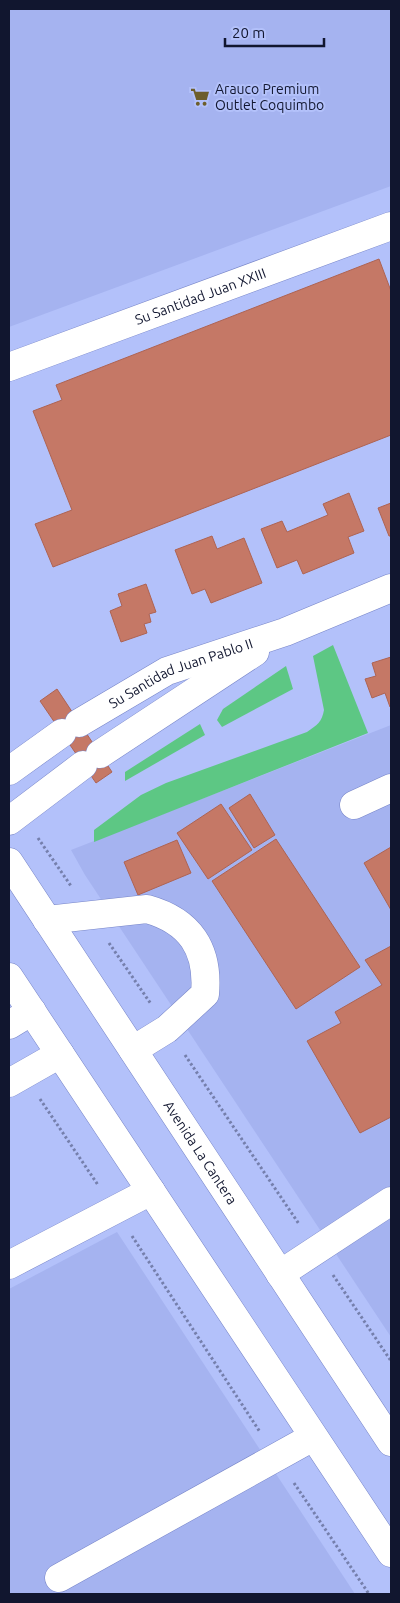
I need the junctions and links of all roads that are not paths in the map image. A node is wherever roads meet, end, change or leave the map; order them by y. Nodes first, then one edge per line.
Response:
1 (391, 226) edge
2 (9, 367) edge
3 (391, 588) edge
4 (285, 632) junction
5 (9, 771) edge
6 (391, 788) edge
7 (354, 805) dead end
8 (15, 816) edge
9 (9, 862) edge
10 (47, 920) junction
11 (9, 977) edge
12 (32, 1011) junction
13 (9, 1025) edge
14 (133, 1050) junction
15 (60, 1054) junction
16 (16, 1078) edge
17 (151, 1191) junction
18 (391, 1201) edge
19 (9, 1265) edge
20 (280, 1274) junction
21 (313, 1437) junction
22 (391, 1442) edge
23 (391, 1553) edge
24 (59, 1578) dead end

1 - 2 main road, Su Santidad Juan XXIII
3 - 4 main road, Su Santidad Juan Pablo II
4 - 5 main road, Su Santidad Juan Pablo II
4 - 8 main road, Su Santidad Juan Pablo II
6 - 7 main road
9 - 10 main road, Avenida La Cantera
10 - 14 main road, Avenida La Cantera
10 - 14 main road
11 - 12 main road
12 - 13 main road
12 - 15 main road
14 - 20 main road, Avenida La Cantera
15 - 16 main road
15 - 17 main road
17 - 19 main road
17 - 21 main road
18 - 20 main road
20 - 22 main road, Avenida La Cantera
21 - 23 main road
21 - 24 main road

